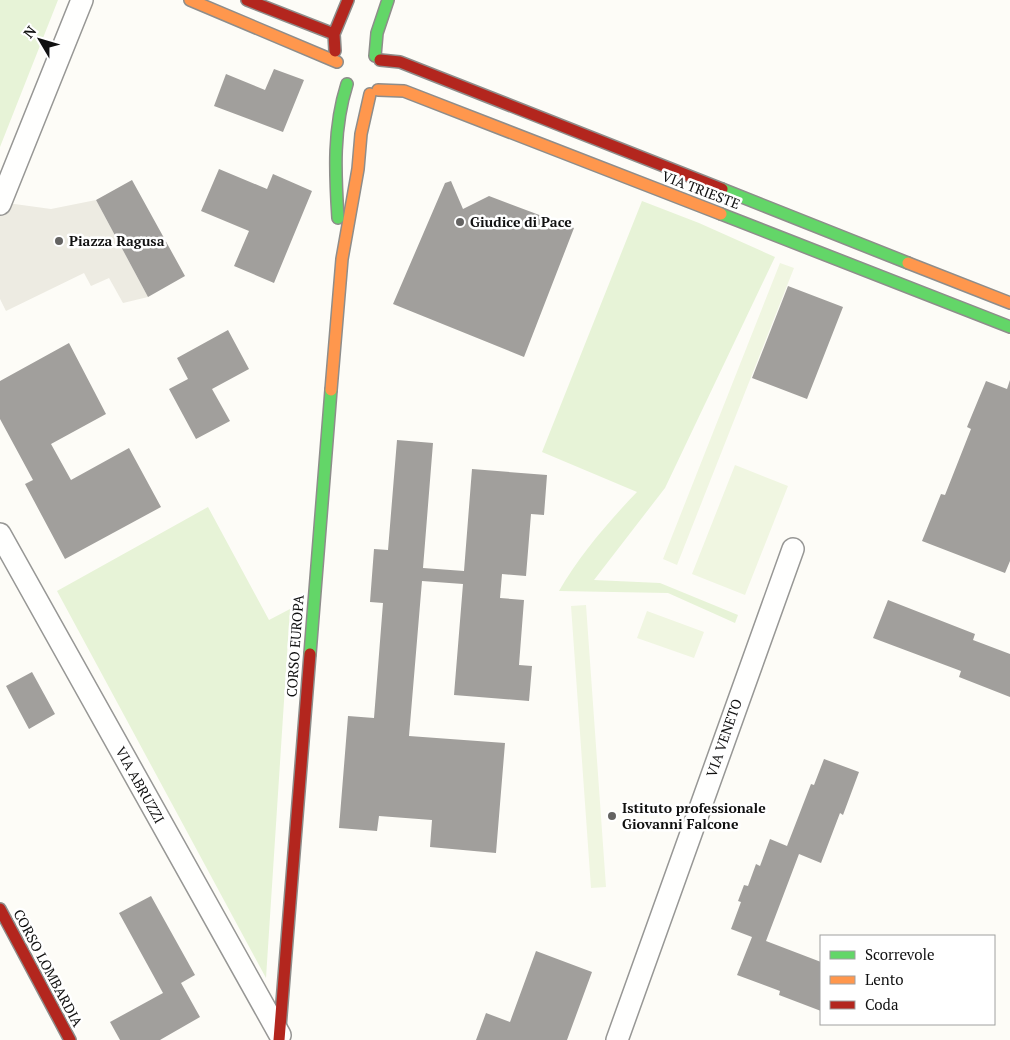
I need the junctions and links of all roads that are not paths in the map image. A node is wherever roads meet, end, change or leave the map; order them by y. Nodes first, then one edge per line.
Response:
1 (82, 0) edge
2 (190, 0) edge
3 (247, 0) edge
4 (348, 0) edge
5 (388, 0) edge
6 (334, 34) junction
7 (362, 54) dead end
8 (377, 58) junction
9 (342, 63) junction
10 (346, 81) junction
11 (374, 92) junction
12 (0, 203) edge
13 (342, 259) junction
14 (1010, 303) edge
15 (1010, 327) edge
16 (0, 534) edge
17 (792, 549) dead end
18 (0, 909) edge
19 (280, 1038) edge
20 (70, 1040) edge
21 (617, 1040) edge

1 - 12 street
2 - 9 street
3 - 6 street
4 - 6 street
5 - 8 street
6 - 9 street
7 - 8 street, VIA TRIESTE
8 - 11 street
8 - 14 street, VIA TRIESTE
9 - 10 street
10 - 11 street
10 - 13 street
11 - 13 street
11 - 15 street, VIA TRIESTE
13 - 19 street, CORSO EUROPA
16 - 19 street, VIA ABRUZZI
17 - 21 street, VIA VENETO
18 - 20 street, CORSO LOMBARDIA

